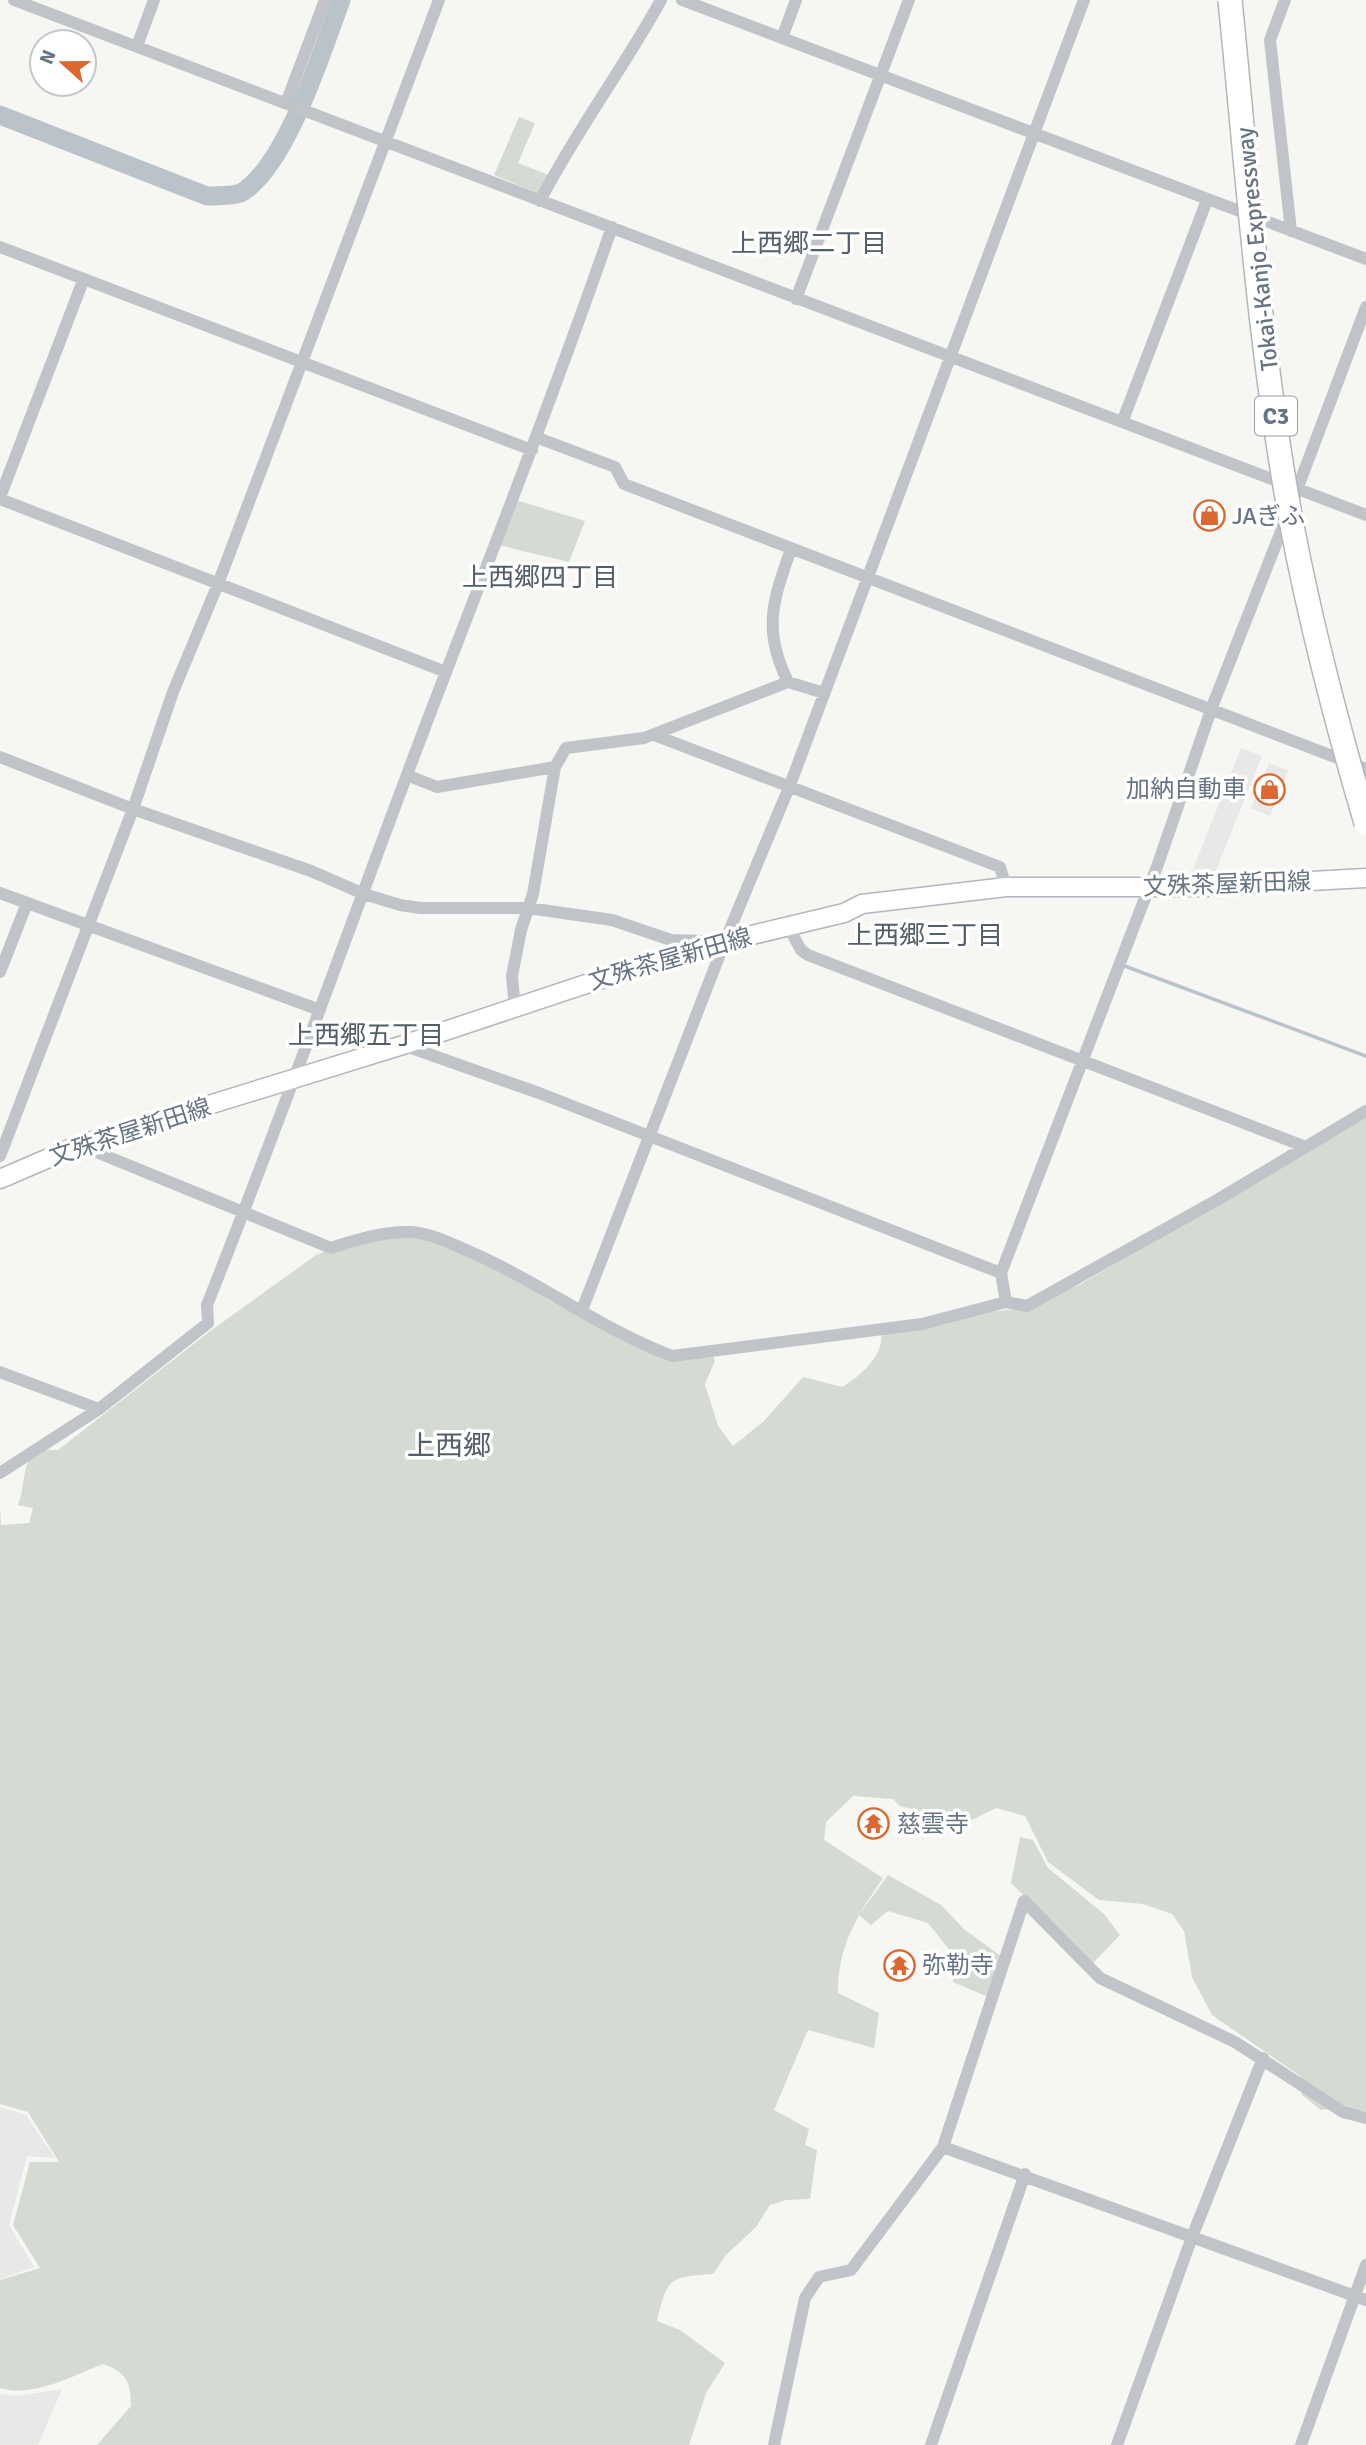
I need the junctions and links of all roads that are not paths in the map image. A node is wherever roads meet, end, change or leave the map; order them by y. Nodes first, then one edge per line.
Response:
1 (14, 0) edge
2 (154, 0) edge
3 (325, 0) edge
4 (439, 0) edge
5 (661, 0) edge
6 (682, 0) edge
7 (796, 0) edge
8 (909, 0) edge
9 (1084, 0) edge
10 (1230, 0) edge
11 (1285, 0) edge
12 (782, 38) junction
13 (137, 46) junction
14 (881, 74) junction
15 (288, 104) junction
16 (1033, 131) junction
17 (384, 143) junction
18 (1207, 200) junction
19 (540, 201) junction
20 (612, 227) junction
21 (1291, 231) junction
22 (0, 247) edge
23 (1366, 259) edge
24 (83, 281) junction
25 (796, 299) junction
26 (1366, 307) edge
27 (949, 357) junction
28 (301, 364) junction
29 (1123, 420) junction
30 (535, 444) junction
31 (1297, 489) junction
32 (0, 498) edge
33 (1366, 515) edge
34 (791, 549) junction
35 (868, 577) junction
36 (218, 584) junction
37 (446, 672) junction
38 (788, 681) junction
39 (824, 693) junction
40 (1212, 707) junction
41 (654, 735) junction
42 (0, 757) edge
43 (555, 766) junction
44 (1366, 769) edge
45 (408, 776) junction
46 (790, 785) junction
47 (133, 808) junction
48 (1366, 823) edge
49 (1366, 878) edge
50 (1006, 887) junction
51 (1147, 888) junction
52 (0, 892) edge
53 (364, 894) junction
54 (27, 903) junction
55 (528, 908) junction
56 (88, 924) junction
57 (788, 926) junction
58 (725, 941) junction
59 (0, 972) edge
60 (515, 1009) junction
61 (320, 1010) junction
62 (403, 1045) junction
63 (1082, 1060) junction
64 (296, 1079) junction
65 (1366, 1111) edge
66 (0, 1118) edge
67 (13, 1124) junction
68 (650, 1136) junction
69 (79, 1145) junction
70 (1306, 1147) junction
71 (0, 1156) edge
72 (0, 1180) edge
73 (244, 1212) junction
74 (1001, 1273) junction
75 (1006, 1303) junction
76 (582, 1310) junction
77 (0, 1372) edge
78 (99, 1409) junction
79 (0, 1473) edge
80 (1263, 2058) junction
81 (1366, 2118) edge
82 (943, 2147) junction
83 (1025, 2174) junction
84 (1192, 2236) junction
85 (1366, 2265) edge
86 (1360, 2298) edge
87 (774, 2445) edge
88 (931, 2445) edge
89 (1117, 2445) edge
90 (1301, 2445) edge

1 - 13 street
2 - 13 street
3 - 15 street
4 - 17 street
5 - 19 street
6 - 12 street
7 - 12 street
8 - 14 street
9 - 16 street
10 - 48 highway, Tokai-Kanjo Expressway / C3, bridge
11 - 21 street
12 - 14 street
13 - 15 street
14 - 16 street
14 - 25 street
15 - 17 street
16 - 18 street
16 - 27 street
17 - 19 street
17 - 28 street
18 - 21 street
18 - 29 street
19 - 20 street
20 - 25 street
20 - 30 street
21 - 23 street
22 - 24 street
24 - 28 street
24 - 32 street
25 - 27 street
26 - 31 street
27 - 29 street
27 - 35 street
28 - 30 street
28 - 36 street
29 - 31 street
30 - 34 street
30 - 37 street
31 - 33 street
31 - 40 street
32 - 36 street
34 - 35 street
34 - 38 street
35 - 39 street
35 - 40 street
36 - 37 street
36 - 47 street
37 - 45 street
38 - 39 street
38 - 41 street
39 - 46 street
40 - 44 street
40 - 51 street
41 - 43 street
41 - 46 street
42 - 47 street
43 - 45 street
43 - 55 street
45 - 53 street
46 - 50 street
46 - 58 street
47 - 53 street
47 - 56 street
49 - 51 main road, 文殊茶屋新田線
50 - 51 main road, 文殊茶屋新田線
50 - 57 main road, 文殊茶屋新田線
51 - 63 street
52 - 54 street
53 - 55 street
53 - 61 street
54 - 56 street
54 - 59 street
55 - 58 street
55 - 60 street
56 - 61 street
56 - 67 street
57 - 58 main road, 文殊茶屋新田線
57 - 63 street
58 - 60 main road, 文殊茶屋新田線
58 - 68 street
60 - 62 main road, 文殊茶屋新田線
61 - 64 street
62 - 64 main road, 文殊茶屋新田線
62 - 68 street
63 - 70 street
63 - 74 street
64 - 69 main road, 文殊茶屋新田線
64 - 73 street
65 - 70 street
66 - 67 street
67 - 71 street
68 - 74 street
68 - 76 street
69 - 72 main road, 文殊茶屋新田線
69 - 73 street
70 - 75 street
73 - 76 street
73 - 78 street
74 - 75 street
75 - 76 street
77 - 78 street
78 - 79 street
80 - 81 street
80 - 82 street
80 - 84 street
82 - 83 street
82 - 87 street
83 - 84 street
83 - 88 street
84 - 86 street
84 - 89 street
85 - 86 street
86 - 90 street

